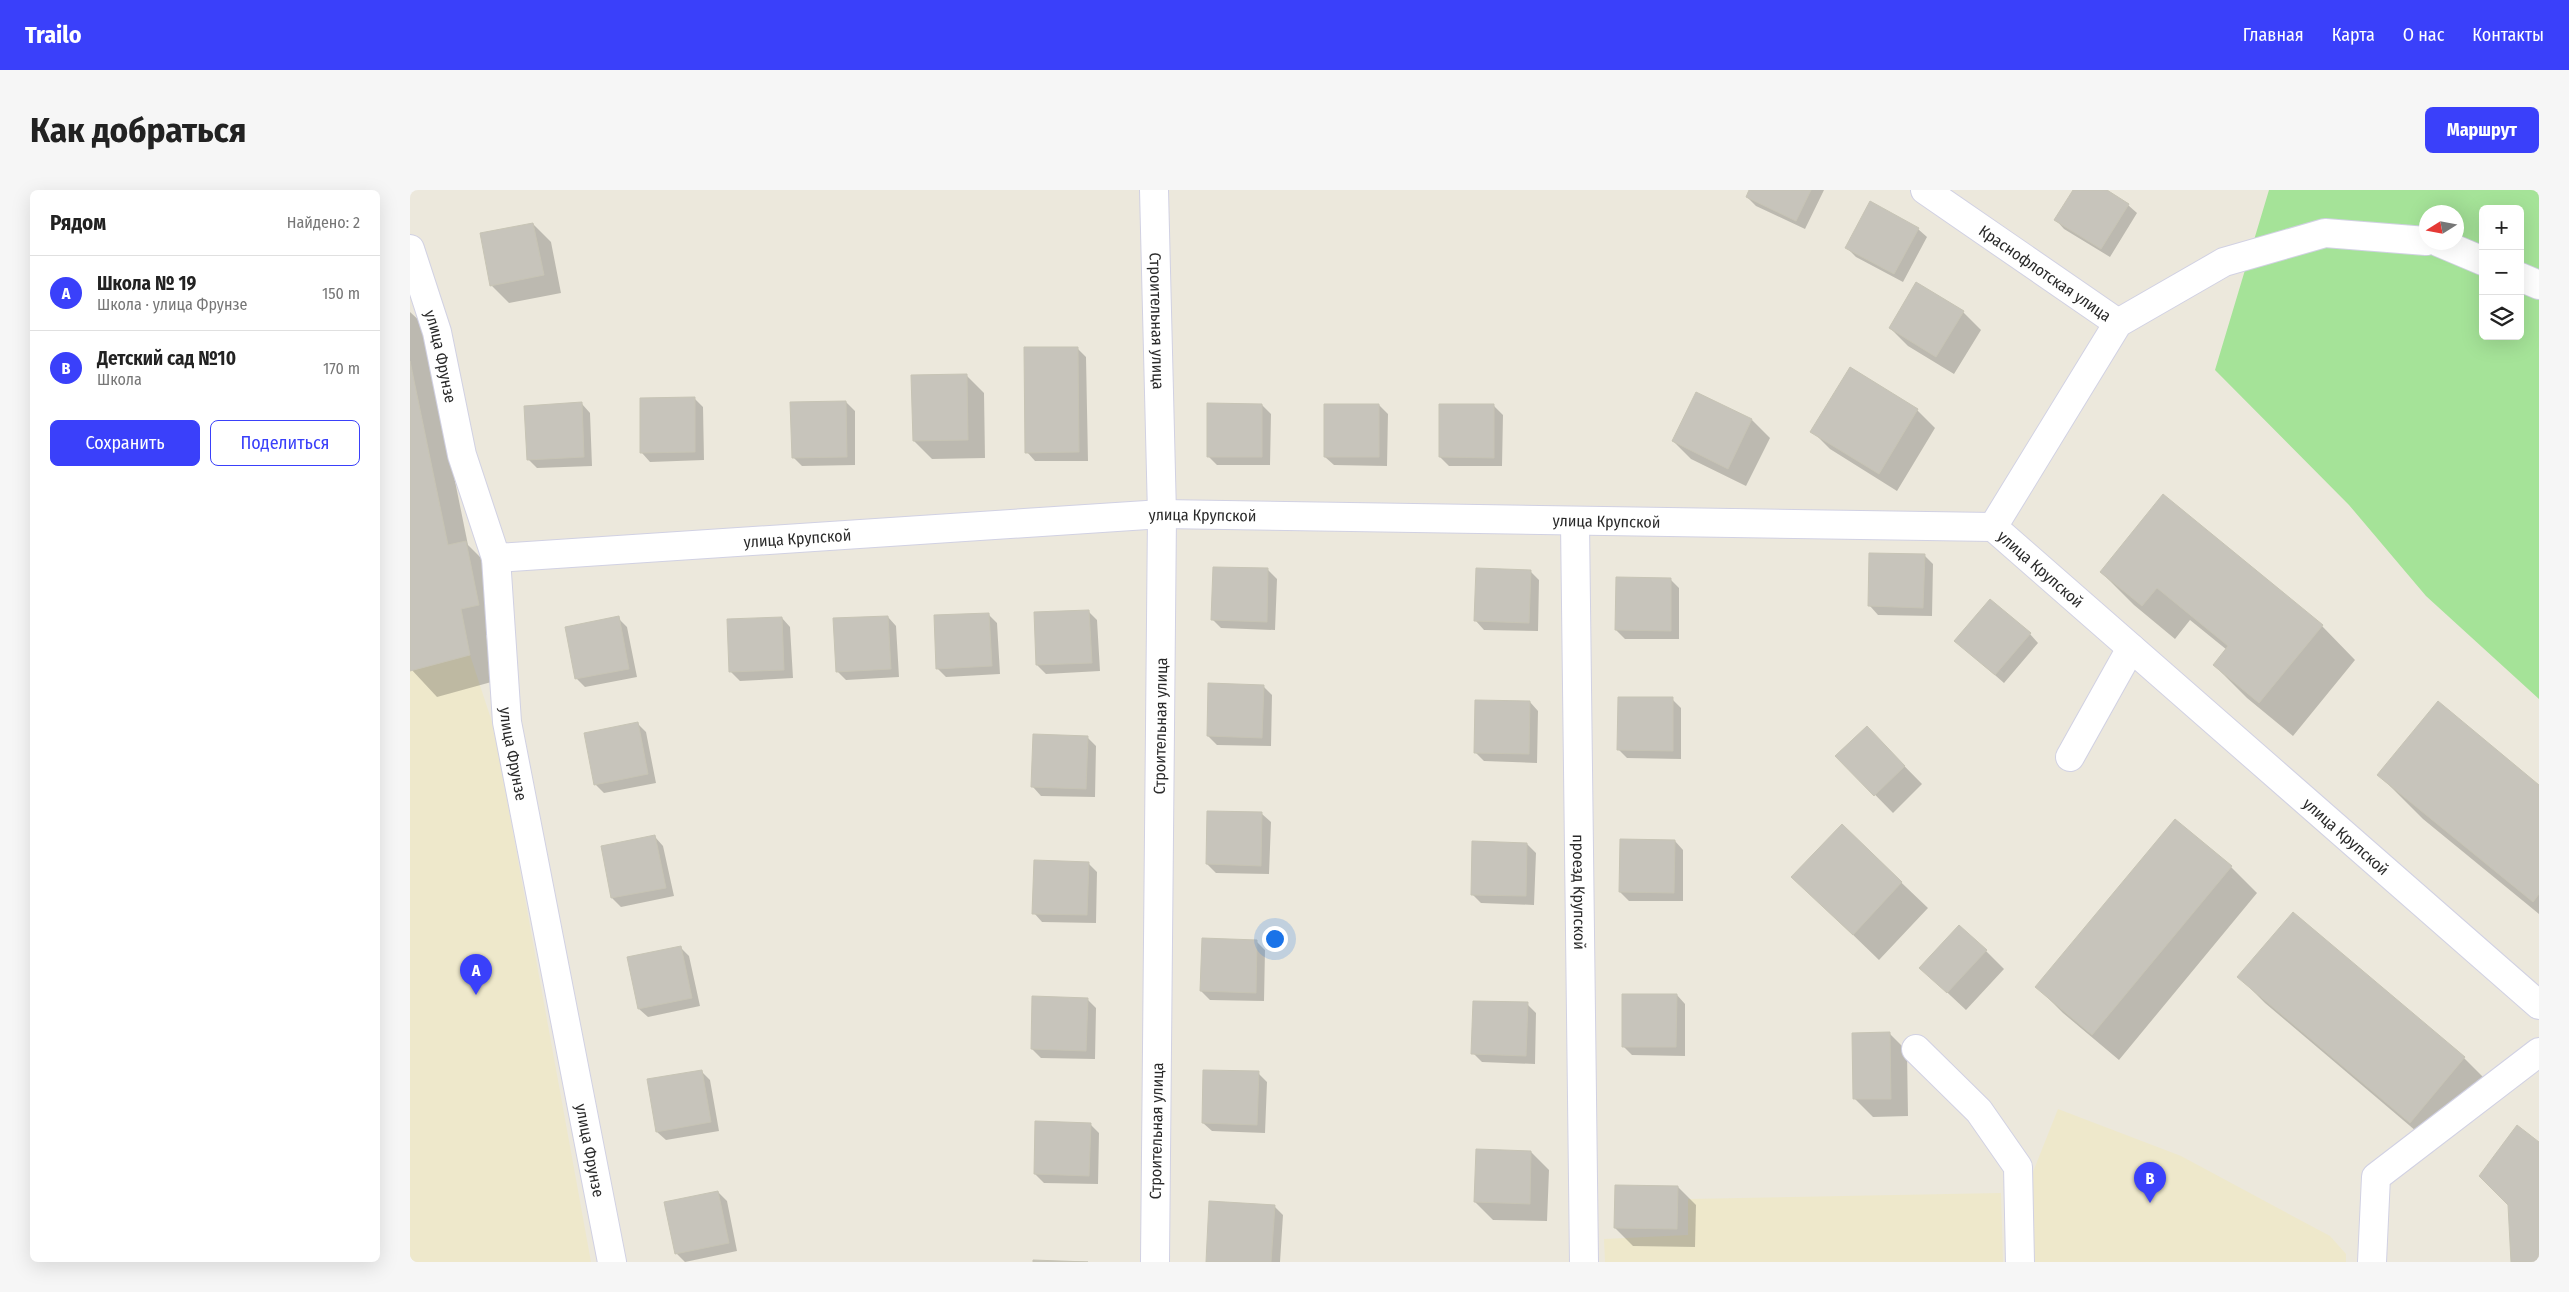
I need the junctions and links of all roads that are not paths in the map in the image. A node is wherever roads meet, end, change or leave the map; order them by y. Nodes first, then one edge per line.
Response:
1 (1154, 190) edge
2 (1925, 190) edge
3 (2419, 240) edge
4 (410, 249) edge
5 (2457, 250) edge
6 (2479, 259) edge
7 (2524, 279) edge
8 (2539, 285) edge
9 (2118, 323) junction
10 (1162, 514) junction
11 (1575, 522) junction
12 (1992, 527) junction
13 (496, 558) junction
14 (2131, 648) junction
15 (2070, 757) dead end
16 (2539, 1005) edge
17 (1916, 1049) dead end
18 (2539, 1052) edge
19 (612, 1262) edge
20 (1155, 1262) edge
21 (1584, 1262) edge
22 (2020, 1262) edge
23 (2372, 1262) edge

1 - 10 street, Строительная улица
2 - 9 street, Краснофлотская улица
3 - 9 street
4 - 13 street, улица Фрунзе
5 - 6 street
7 - 8 street
9 - 12 street, Краснофлотская улица
10 - 11 street, улица Крупской
10 - 13 street, улица Крупской
10 - 20 street, Строительная улица
11 - 12 street, улица Крупской
11 - 21 street, проезд Крупской
12 - 14 street, улица Крупской
13 - 19 street, улица Фрунзе
14 - 15 street
14 - 16 street, улица Крупской
17 - 22 street
18 - 23 street

